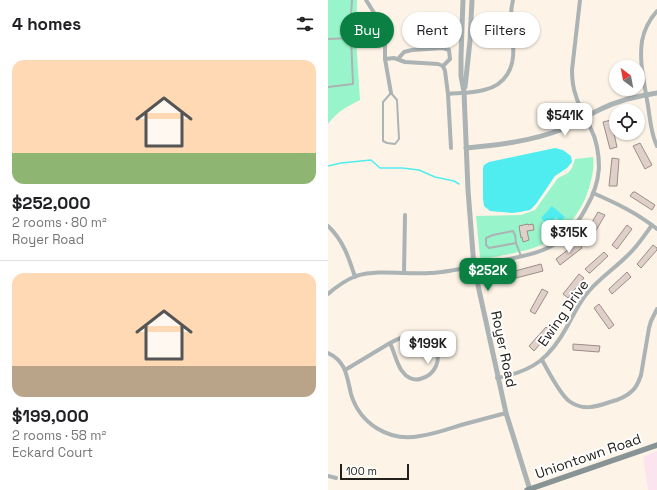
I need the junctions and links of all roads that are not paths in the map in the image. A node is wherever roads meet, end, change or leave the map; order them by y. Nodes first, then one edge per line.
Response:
1 (352, 0) edge
2 (366, 0) edge
3 (463, 0) edge
4 (472, 0) edge
5 (513, 0) edge
6 (580, 0) edge
7 (657, 11) edge
8 (351, 12) edge
9 (340, 38) edge
10 (328, 39) edge
11 (351, 48) edge
12 (385, 59) junction
13 (398, 59) junction
14 (443, 66) junction
15 (328, 87) edge
16 (464, 92) junction
17 (391, 93) junction
18 (657, 93) edge
19 (448, 94) junction
20 (646, 94) junction
21 (585, 117) junction
22 (657, 146) edge
23 (450, 148) dead end
24 (466, 148) junction
25 (593, 193) junction
26 (406, 215) dead end
27 (652, 225) junction
28 (328, 226) edge
29 (657, 229) edge
30 (516, 243) junction
31 (521, 256) junction
32 (474, 267) junction
33 (404, 273) junction
34 (354, 277) junction
35 (328, 294) edge
36 (657, 309) edge
37 (390, 343) junction
38 (328, 354) edge
39 (542, 360) junction
40 (345, 370) junction
41 (498, 378) junction
42 (506, 414) junction
43 (657, 445) edge
44 (328, 476) edge
45 (336, 478) dead end
46 (529, 490) edge

1 - 8 lane
2 - 12 street
3 - 16 street, Royer Road
4 - 16 street, Royer Road
5 - 16 street
6 - 21 street
7 - 20 street
9 - 10 lane
11 - 15 lane
12 - 13 street
12 - 17 street
13 - 14 street
13 - 14 street
14 - 19 street
16 - 19 street
16 - 24 street, Royer Road
17 - 17 lane
18 - 20 street
19 - 23 street
20 - 21 street
20 - 22 street
21 - 24 street
21 - 25 street
24 - 32 street, Royer Road
25 - 27 street
25 - 31 street
26 - 33 street
27 - 29 street
27 - 39 street, Ewing Drive
28 - 34 street
30 - 30 lane
30 - 31 lane
31 - 32 street
32 - 33 street
32 - 41 street, Royer Road
33 - 34 street
34 - 35 street
36 - 39 street
37 - 37 street
37 - 40 street
38 - 40 street
39 - 41 street, Ewing Drive
40 - 42 street
41 - 42 street, Royer Road
42 - 46 street, Royer Road
43 - 46 main road, Uniontown Road
44 - 45 street

